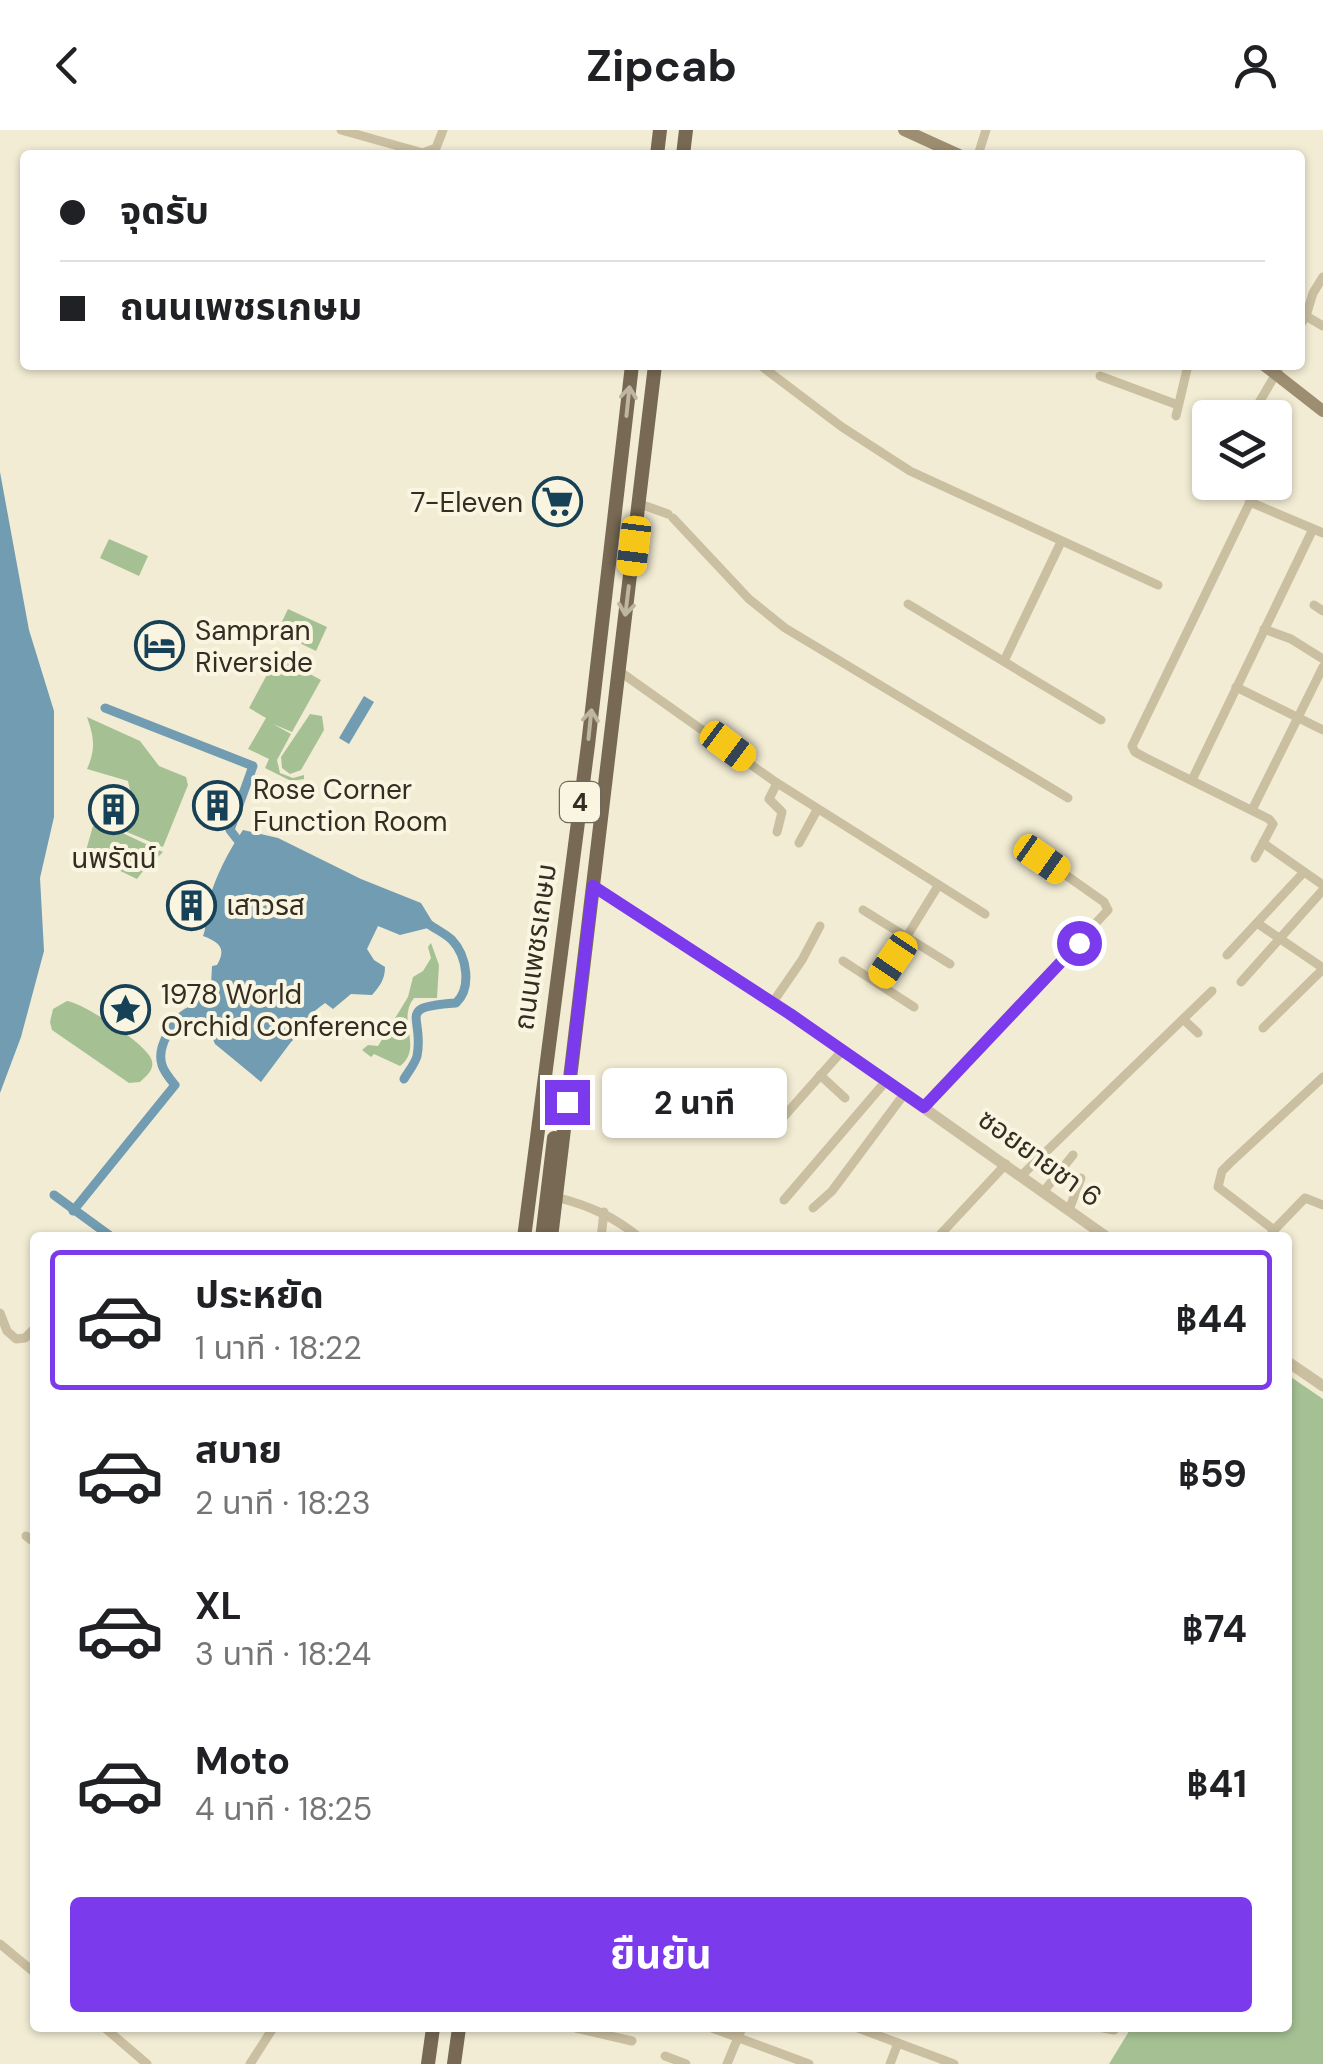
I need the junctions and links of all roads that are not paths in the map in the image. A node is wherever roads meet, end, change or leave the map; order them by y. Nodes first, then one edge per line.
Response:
1 (341, 130) edge
2 (904, 130) edge
3 (413, 150) edge
4 (948, 150) edge
5 (1323, 278) edge
6 (1305, 315) edge
7 (631, 370) edge
8 (654, 370) edge
9 (767, 370) edge
10 (1187, 370) edge
11 (1279, 370) edge
12 (1100, 376) dead end
13 (1261, 400) edge
14 (1178, 404) junction
15 (1323, 410) edge
16 (1176, 416) dead end
17 (1250, 502) joint
18 (640, 508) junction
19 (1318, 531) edge
20 (1061, 542) junction
21 (1158, 586) dead end
22 (908, 604) dead end
23 (1264, 629) junction
24 (1323, 659) edge
25 (1004, 661) junction
26 (1323, 667) edge
27 (619, 671) junction
28 (1236, 687) junction
29 (1299, 718) junction
30 (1101, 720) dead end
31 (1323, 730) edge
32 (1192, 780) junction
33 (777, 783) junction
34 (1068, 798) dead end
35 (817, 810) junction
36 (1252, 810) junction
37 (777, 832) dead end
38 (799, 843) dead end
39 (1263, 844) junction
40 (1255, 858) dead end
41 (1042, 859) dead end
42 (1304, 872) junction
43 (593, 886) junction
44 (938, 886) junction
45 (1323, 888) edge
46 (863, 910) dead end
47 (985, 914) dead end
48 (1257, 923) junction
49 (820, 926) dead end
50 (908, 938) junction
51 (1279, 940) junction
52 (1227, 955) dead end
53 (843, 960) dead end
54 (950, 964) dead end
55 (1323, 968) edge
56 (878, 982) junction
57 (1240, 982) dead end
58 (1212, 991) dead end
59 (772, 1002) junction
60 (914, 1008) dead end
61 (1183, 1019) junction
62 (1262, 1028) dead end
63 (1198, 1033) dead end
64 (842, 1051) junction
65 (820, 1076) junction
66 (1323, 1077) edge
67 (886, 1080) junction
68 (906, 1093) junction
69 (845, 1098) dead end
70 (567, 1102) junction
71 (924, 1107) junction
72 (772, 1131) dead end
73 (1073, 1155) dead end
74 (1006, 1164) junction
75 (1022, 1176) junction
76 (1082, 1178) dead end
77 (1044, 1191) junction
78 (556, 1197) junction
79 (784, 1200) dead end
80 (1322, 1202) edge
81 (813, 1208) dead end
82 (1069, 1210) junction
83 (604, 1212) junction
84 (1087, 1223) junction
85 (525, 1232) edge
86 (543, 1232) edge
87 (552, 1232) edge
88 (602, 1232) edge
89 (632, 1232) edge
90 (943, 1232) edge
91 (1086, 1232) edge
92 (1100, 1232) edge
93 (1270, 1232) edge
94 (1274, 1232) edge
95 (0, 1312) edge
96 (30, 1333) edge
97 (1292, 1365) edge
98 (1323, 1386) edge
99 (0, 1944) edge
100 (30, 1970) edge
101 (110, 2032) edge
102 (270, 2032) edge
103 (432, 2032) edge
104 (458, 2032) edge
105 (595, 2032) edge
106 (740, 2032) edge
107 (869, 2032) edge
108 (632, 2040) dead end
109 (898, 2043) junction
110 (665, 2056) dead end
111 (148, 2064) edge
112 (250, 2064) edge
113 (428, 2064) edge
114 (454, 2064) edge
115 (686, 2064) edge
116 (727, 2064) edge
117 (809, 2064) edge
118 (890, 2064) edge
119 (954, 2064) edge

1 - 3 street
2 - 4 main road
5 - 6 street
85 -> 7 main road, ถนนเพชรเกษม / 4
8 - 18 main road, ถนนเพชรเกษม / 4
9 - 20 street
10 - 14 street
11 - 13 street
11 - 15 main road
12 - 14 street
14 - 16 street
17 - 19 street
17 - 32 street
18 -> 27 main road, ถนนเพชรเกษม / 4
18 - 34 street
19 - 23 street
20 - 21 street
20 - 25 street
22 - 25 street
23 - 24 street
23 - 28 street
25 - 30 street
26 - 29 street
27 - 33 street
27 - 43 main road, ถนนเพชรเกษม / 4
28 - 29 street
28 - 32 street
29 - 31 street
29 - 36 street
32 - 36 street
33 - 35 street
33 - 37 street
35 - 38 street
35 - 44 street
36 - 39 street
39 - 40 street
39 - 42 street
41 - 71 street
42 - 45 street
42 - 48 street
43 - 59 street, ซอยยายชา 6
43 - 70 main road, ถนนเพชรเกษม / 4
44 - 47 street
44 - 50 street
45 - 51 street
46 - 50 street
48 - 51 street
48 - 52 street
49 - 59 street
50 - 54 street
50 - 56 street
51 - 55 street
51 - 57 street
53 - 56 street
55 - 62 street
56 - 60 street
58 - 61 street
59 - 64 street, ซอยยายชา 6
61 - 63 street
61 - 75 street
64 - 65 street
64 - 67 street, ซอยยายชา 6
65 - 69 street
65 - 72 street
66 - 93 street
67 - 68 street, ซอยยายชา 6
67 - 79 street
68 - 71 street, ซอยยายชา 6
68 - 81 street
70 - 78 main road, ถนนเพชรเกษม / 4
70 - 86 main road
71 - 74 street, ซอยยายชา 6
73 - 77 street
74 - 75 street, ซอยยายชา 6
74 - 90 street
75 - 77 street, ซอยยายชา 6
76 - 82 street
77 - 82 street, ซอยยายชา 6
78 - 83 street
78 - 87 main road, ถนนเพชรเกษม / 4
80 - 94 street
82 - 84 street, ซอยยายชา 6
83 - 88 street
83 - 89 street
84 - 91 street
84 - 92 street, ซอยยายชา 6
95 - 96 street
97 - 98 street
99 - 100 street
101 - 111 street
102 - 112 street
103 - 113 main road
104 - 114 main road
105 - 108 street
106 - 116 street
106 - 117 street
107 - 109 street
109 - 118 street
109 - 119 street
110 - 115 street

